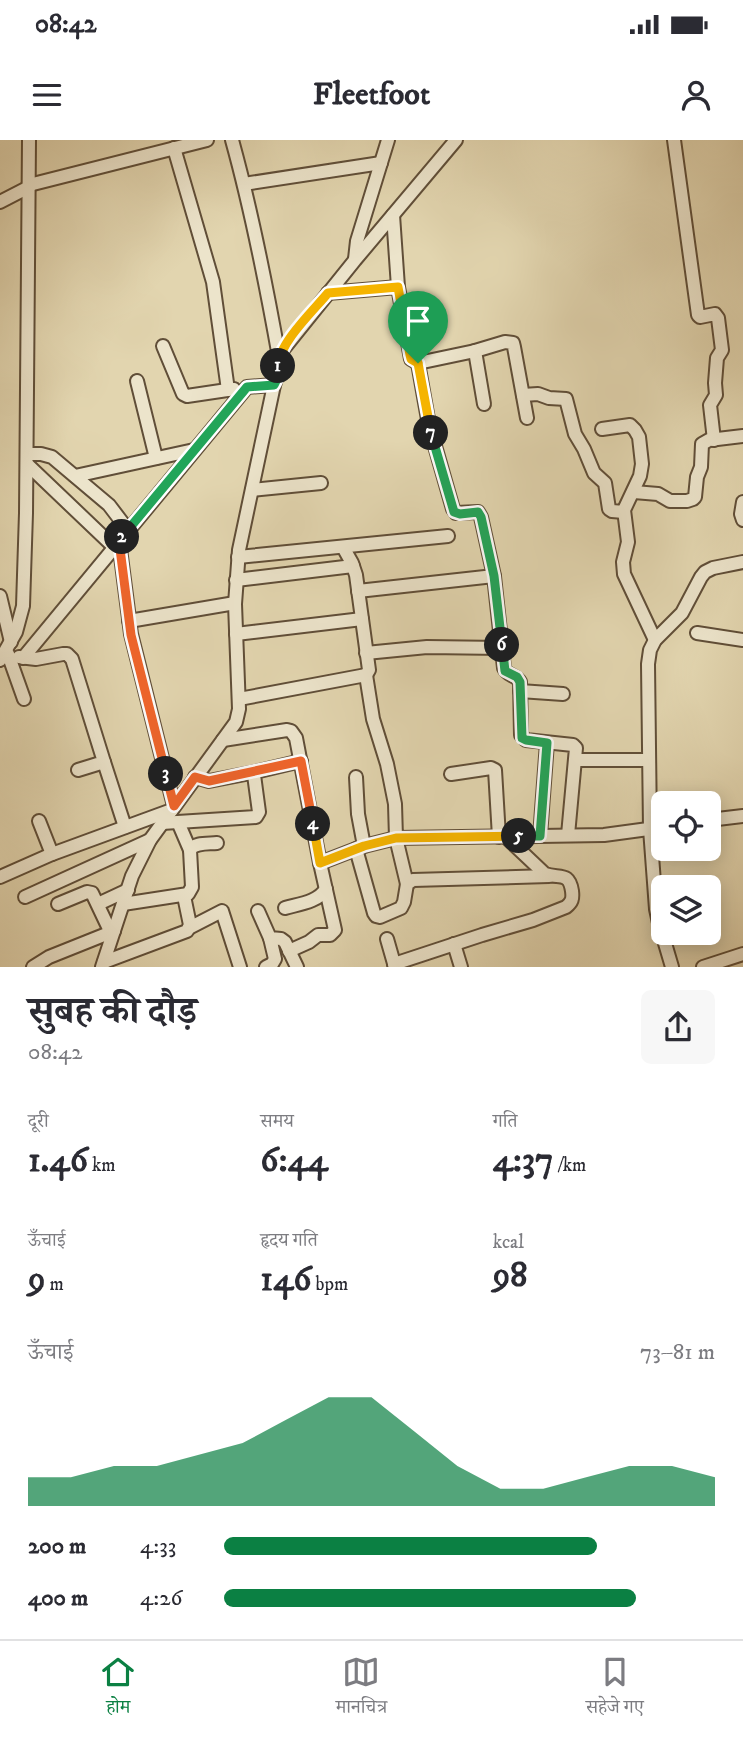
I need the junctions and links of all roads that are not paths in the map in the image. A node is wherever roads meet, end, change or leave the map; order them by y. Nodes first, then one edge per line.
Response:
1 (29, 140) edge
2 (207, 140) edge
3 (232, 140) edge
4 (388, 140) edge
5 (456, 140) edge
6 (674, 140) edge
7 (174, 148) junction
8 (381, 163) junction
9 (244, 184) junction
10 (29, 186) junction
11 (0, 202) edge
12 (393, 215) junction
13 (355, 260) junction
14 (398, 287) junction
15 (328, 293) junction
16 (163, 346) dead end
17 (475, 351) junction
18 (279, 357) junction
19 (418, 363) junction
20 (137, 381) dead end
21 (274, 385) junction
22 (247, 387) junction
23 (228, 390) junction
24 (523, 395) junction
25 (484, 404) dead end
26 (527, 418) dead end
27 (601, 429) dead end
28 (743, 436) edge
29 (714, 440) junction
30 (194, 450) junction
31 (156, 458) junction
32 (27, 459) junction
33 (75, 476) junction
34 (321, 483) dead end
35 (252, 489) junction
36 (634, 492) junction
37 (743, 502) edge
38 (624, 512) junction
39 (743, 520) edge
40 (128, 530) junction
41 (448, 536) dead end
42 (116, 544) junction
43 (343, 547) junction
44 (238, 557) junction
45 (353, 566) junction
46 (741, 566) edge
47 (494, 576) junction
48 (236, 580) junction
49 (358, 591) junction
50 (0, 596) edge
51 (235, 603) junction
52 (362, 619) junction
53 (129, 621) junction
54 (4, 629) edge
55 (697, 633) dead end
56 (236, 634) junction
57 (655, 640) junction
58 (743, 640) edge
59 (502, 648) junction
60 (6, 653) edge
61 (366, 653) junction
62 (23, 658) junction
63 (366, 675) junction
64 (520, 691) junction
65 (563, 694) dead end
66 (24, 699) dead end
67 (239, 699) junction
68 (223, 740) junction
69 (547, 743) junction
70 (576, 760) junction
71 (649, 760) junction
72 (301, 761) junction
73 (104, 762) junction
74 (78, 769) dead end
75 (255, 772) junction
76 (452, 774) dead end
77 (195, 777) junction
78 (356, 777) dead end
79 (653, 791) edge
80 (173, 808) junction
81 (743, 817) edge
82 (721, 819) edge
83 (39, 821) dead end
84 (178, 822) junction
85 (162, 823) junction
86 (125, 827) junction
87 (651, 829) edge
88 (568, 835) junction
89 (502, 836) junction
90 (540, 836) junction
91 (396, 838) junction
92 (150, 840) junction
93 (85, 842) junction
94 (217, 843) dead end
95 (360, 847) junction
96 (190, 850) junction
97 (52, 854) junction
98 (657, 861) edge
99 (320, 863) junction
100 (96, 864) junction
101 (550, 876) junction
102 (0, 877) edge
103 (407, 884) junction
104 (326, 889) junction
105 (128, 890) junction
106 (184, 896) junction
107 (25, 898) dead end
108 (58, 904) dead end
109 (97, 904) junction
110 (123, 904) junction
111 (285, 908) dead end
112 (258, 911) dead end
113 (190, 928) junction
114 (112, 932) junction
115 (270, 937) junction
116 (387, 939) dead end
117 (454, 944) junction
118 (289, 951) junction
119 (743, 954) edge
120 (395, 965) edge
121 (102, 966) edge
122 (33, 967) edge
123 (240, 967) edge
124 (265, 967) edge
125 (297, 967) edge
126 (461, 967) edge
127 (672, 967) edge
128 (703, 967) edge

1 - 10 street
2 - 7 street
3 - 9 street
4 - 8 street
5 - 12 street
6 - 29 street
7 - 10 street
7 - 23 street
8 - 9 street
8 - 13 street
9 - 18 street
10 - 11 street
10 - 32 street
12 - 13 street
12 - 14 street
13 - 15 street
14 - 15 street
14 - 19 street
15 - 18 street
16 - 23 street
17 - 19 street
17 - 24 street
17 - 25 street
18 - 21 street
19 - 47 street
20 - 31 street
21 - 22 street
21 - 35 street
22 - 23 street
22 - 30 street
24 - 26 street
24 - 38 street
27 - 36 street
28 - 29 street
29 - 36 street
30 - 31 street
30 - 40 street
31 - 33 street
32 - 33 street
32 - 42 street
32 - 60 street
33 - 40 street
34 - 35 street
35 - 44 street
36 - 38 street
37 - 39 street
38 - 57 street
40 - 42 street
41 - 43 street
42 - 53 street
42 - 62 street
43 - 44 street
43 - 45 street
44 - 48 street
45 - 48 street
45 - 49 street
46 - 57 street
47 - 49 street
47 - 59 street
48 - 51 street
49 - 52 street
50 - 54 street
51 - 53 street
51 - 56 street
52 - 56 street
52 - 61 street
53 - 80 street
54 - 60 street
55 - 58 street
56 - 67 street
57 - 71 street
59 - 61 street
59 - 64 street
60 - 62 street
60 - 66 street
61 - 63 street
62 - 73 street
63 - 67 street
63 - 91 street
64 - 65 street
64 - 69 street
67 - 68 street
68 - 72 street
68 - 77 street
69 - 70 street
69 - 90 street
70 - 71 street
70 - 88 street
71 - 79 street
72 - 75 street
72 - 99 street
73 - 74 street
73 - 86 street
75 - 77 street
75 - 84 street
76 - 89 street
77 - 80 street
78 - 95 street
80 - 85 street
80 - 86 street
81 - 82 street
83 - 97 street
84 - 85 street
84 - 96 street
85 - 92 street
86 - 93 street
87 - 88 street
88 - 90 street
89 - 90 street
89 - 91 street
89 - 101 street
91 - 95 street
91 - 103 street
92 - 100 street
92 - 105 street
93 - 97 street
93 - 100 street
94 - 96 street
95 - 99 street
95 - 103 street
96 - 106 street
97 - 102 street
98 - 127 street
99 - 104 street
100 - 107 street
101 - 103 street
101 - 117 street
104 - 111 street
104 - 118 street
105 - 109 street
105 - 110 street
106 - 110 street
106 - 113 street
108 - 109 street
109 - 114 street
110 - 114 street
112 - 115 street
113 - 121 street
113 - 123 street
114 - 121 street
114 - 122 street
115 - 118 street
115 - 124 street
116 - 120 street
117 - 120 street
117 - 126 street
118 - 125 street
119 - 128 street

